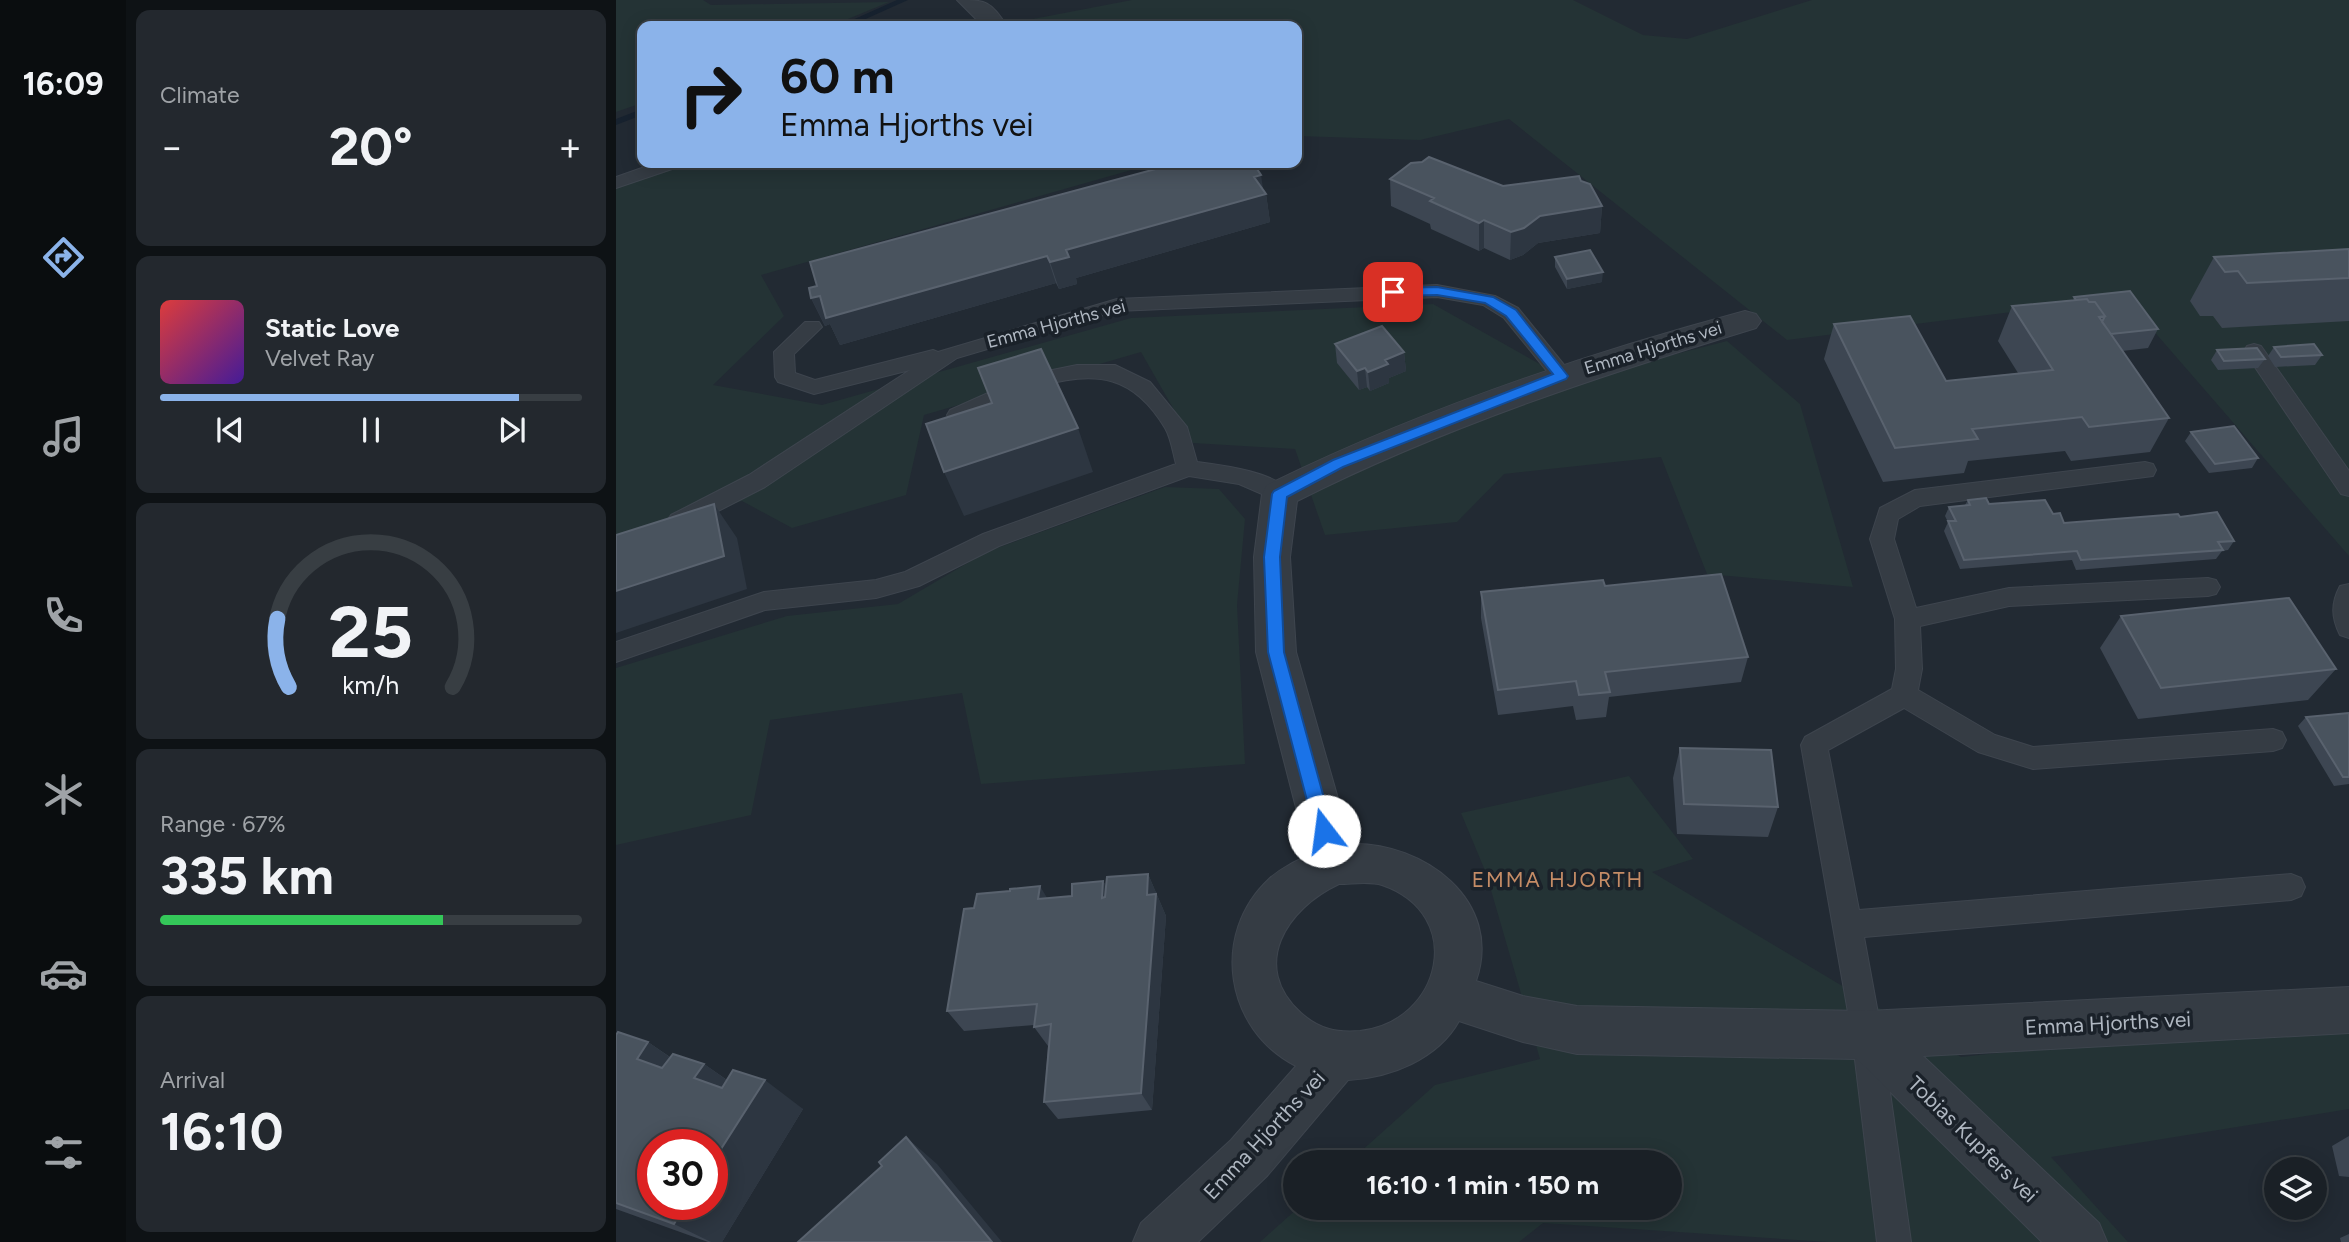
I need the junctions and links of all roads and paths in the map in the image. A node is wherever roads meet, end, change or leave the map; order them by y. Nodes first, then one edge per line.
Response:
1 (969, 0) edge
2 (991, 21) edge
3 (658, 168) edge
4 (616, 183) edge
5 (1745, 321) dead end
6 (812, 327) edge
7 (2255, 351) edge
8 (950, 353) junction
9 (1562, 376) junction
10 (958, 415) edge
11 (1188, 468) junction
12 (2145, 470) dead end
13 (2349, 488) edge
14 (1280, 494) junction
15 (663, 530) edge
16 (2208, 587) dead end
17 (2349, 593) edge
18 (1907, 619) junction
19 (2349, 628) edge
20 (616, 652) edge
21 (1904, 695) junction
22 (2273, 740) dead end
23 (1337, 864) junction
24 (2291, 887) dead end
25 (1847, 925) junction
26 (1448, 995) junction
27 (2349, 1010) edge
28 (1867, 1035) junction
29 (1337, 1056) junction
30 (1160, 1242) edge
31 (1895, 1242) edge
32 (2080, 1242) edge

1 - 2 street
3 - 4 lane
5 - 9 street, Emma Hjorths vei
6 - 8 lane
7 - 13 lane
8 - 9 lane, Emma Hjorths vei
8 - 15 lane, Emma Hjorths vei
9 - 14 street, Emma Hjorths vei
10 - 11 lane
11 - 14 lane
11 - 20 lane
12 - 18 lane
14 - 23 street
16 - 18 lane
17 - 19 lane
18 - 21 lane
21 - 22 lane
21 - 25 lane
23 - 26 street
23 - 29 street
24 - 25 lane
25 - 28 lane
26 - 28 street, Emma Hjorths vei
26 - 29 street
27 - 28 street, Emma Hjorths vei
28 - 31 lane
28 - 32 street, Tobias Kupfers vei
29 - 30 street, Emma Hjorths vei

